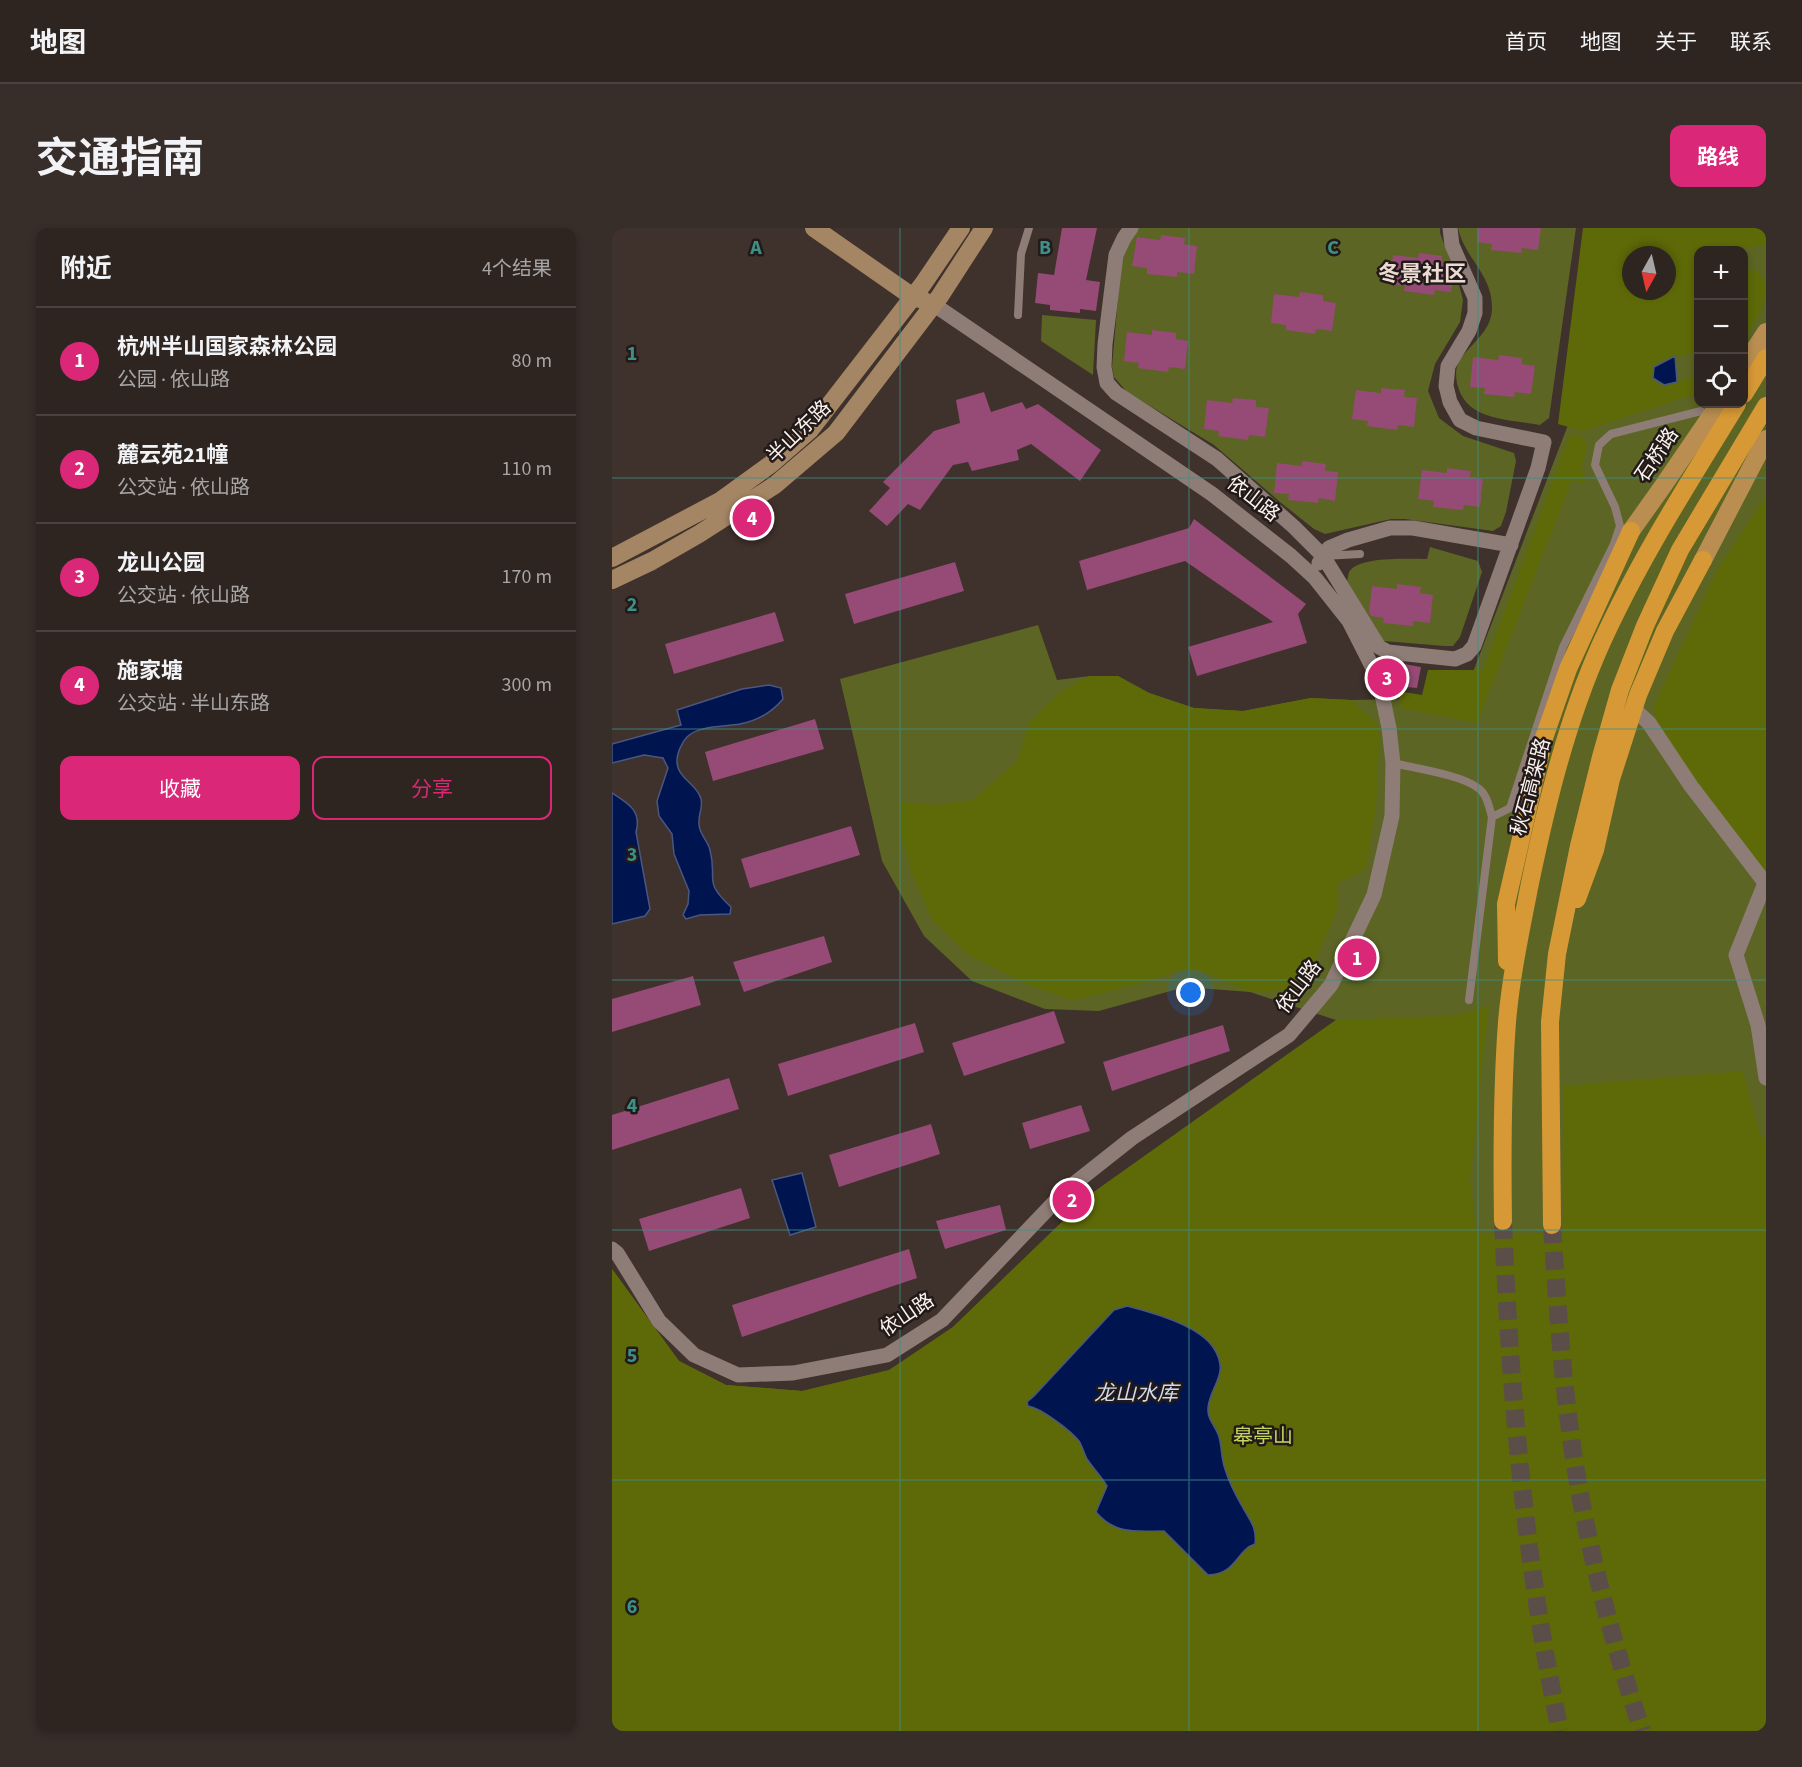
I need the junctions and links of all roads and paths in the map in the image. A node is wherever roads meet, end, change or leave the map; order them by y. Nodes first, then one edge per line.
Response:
1 (814, 228) edge
2 (961, 228) edge
3 (984, 228) edge
4 (1029, 228) edge
5 (1131, 228) edge
6 (1450, 228) edge
7 (914, 297) junction
8 (933, 304) junction
9 (1018, 315) dead end
10 (1766, 333) edge
11 (1766, 358) edge
12 (1748, 359) edge
13 (1748, 386) edge
14 (1766, 406) edge
15 (1716, 408) edge
16 (1735, 408) edge
17 (1701, 411) dead end
18 (1766, 439) edge
19 (1631, 531) joint
20 (1511, 545) junction
21 (1360, 554) dead end
22 (1323, 556) junction
23 (612, 558) edge
24 (1703, 560) joint
25 (1315, 578) junction
26 (612, 580) edge
27 (1633, 708) junction
28 (1393, 763) junction
29 (1492, 817) junction
30 (1765, 884) edge
31 (1557, 954) junction
32 (1469, 1000) dead end
33 (1766, 1011) edge
34 (1507, 1020) junction
35 (1758, 1024) junction
36 (1766, 1078) edge
37 (1503, 1221) tunnel mouth
38 (1552, 1225) tunnel mouth
39 (612, 1249) edge

1 - 7 main road
2 - 7 main road, 半山东路
3 - 8 main road, 半山东路
4 - 9 lane
5 - 22 street
6 - 20 street
7 - 8 main road
7 - 23 main road, 半山东路
8 - 25 street, 依山路
8 - 26 main road, 半山东路
10 - 12 main road
11 - 13 highway
14 - 31 highway
15 - 19 main road, 石桥路
16 - 34 highway, 秋石高架路
17 - 29 lane
18 - 24 main road
19 - 34 highway
20 - 22 street
20 - 22 street
21 - 22 lane
22 - 25 street
24 - 27 highway
25 - 28 street, 依山路
27 - 30 street
27 - 31 highway
28 - 29 lane
28 - 39 street, 依山路
29 - 32 lane
30 - 35 street
31 - 38 highway
33 - 35 street
34 - 37 highway, 秋石高架路
35 - 36 street

